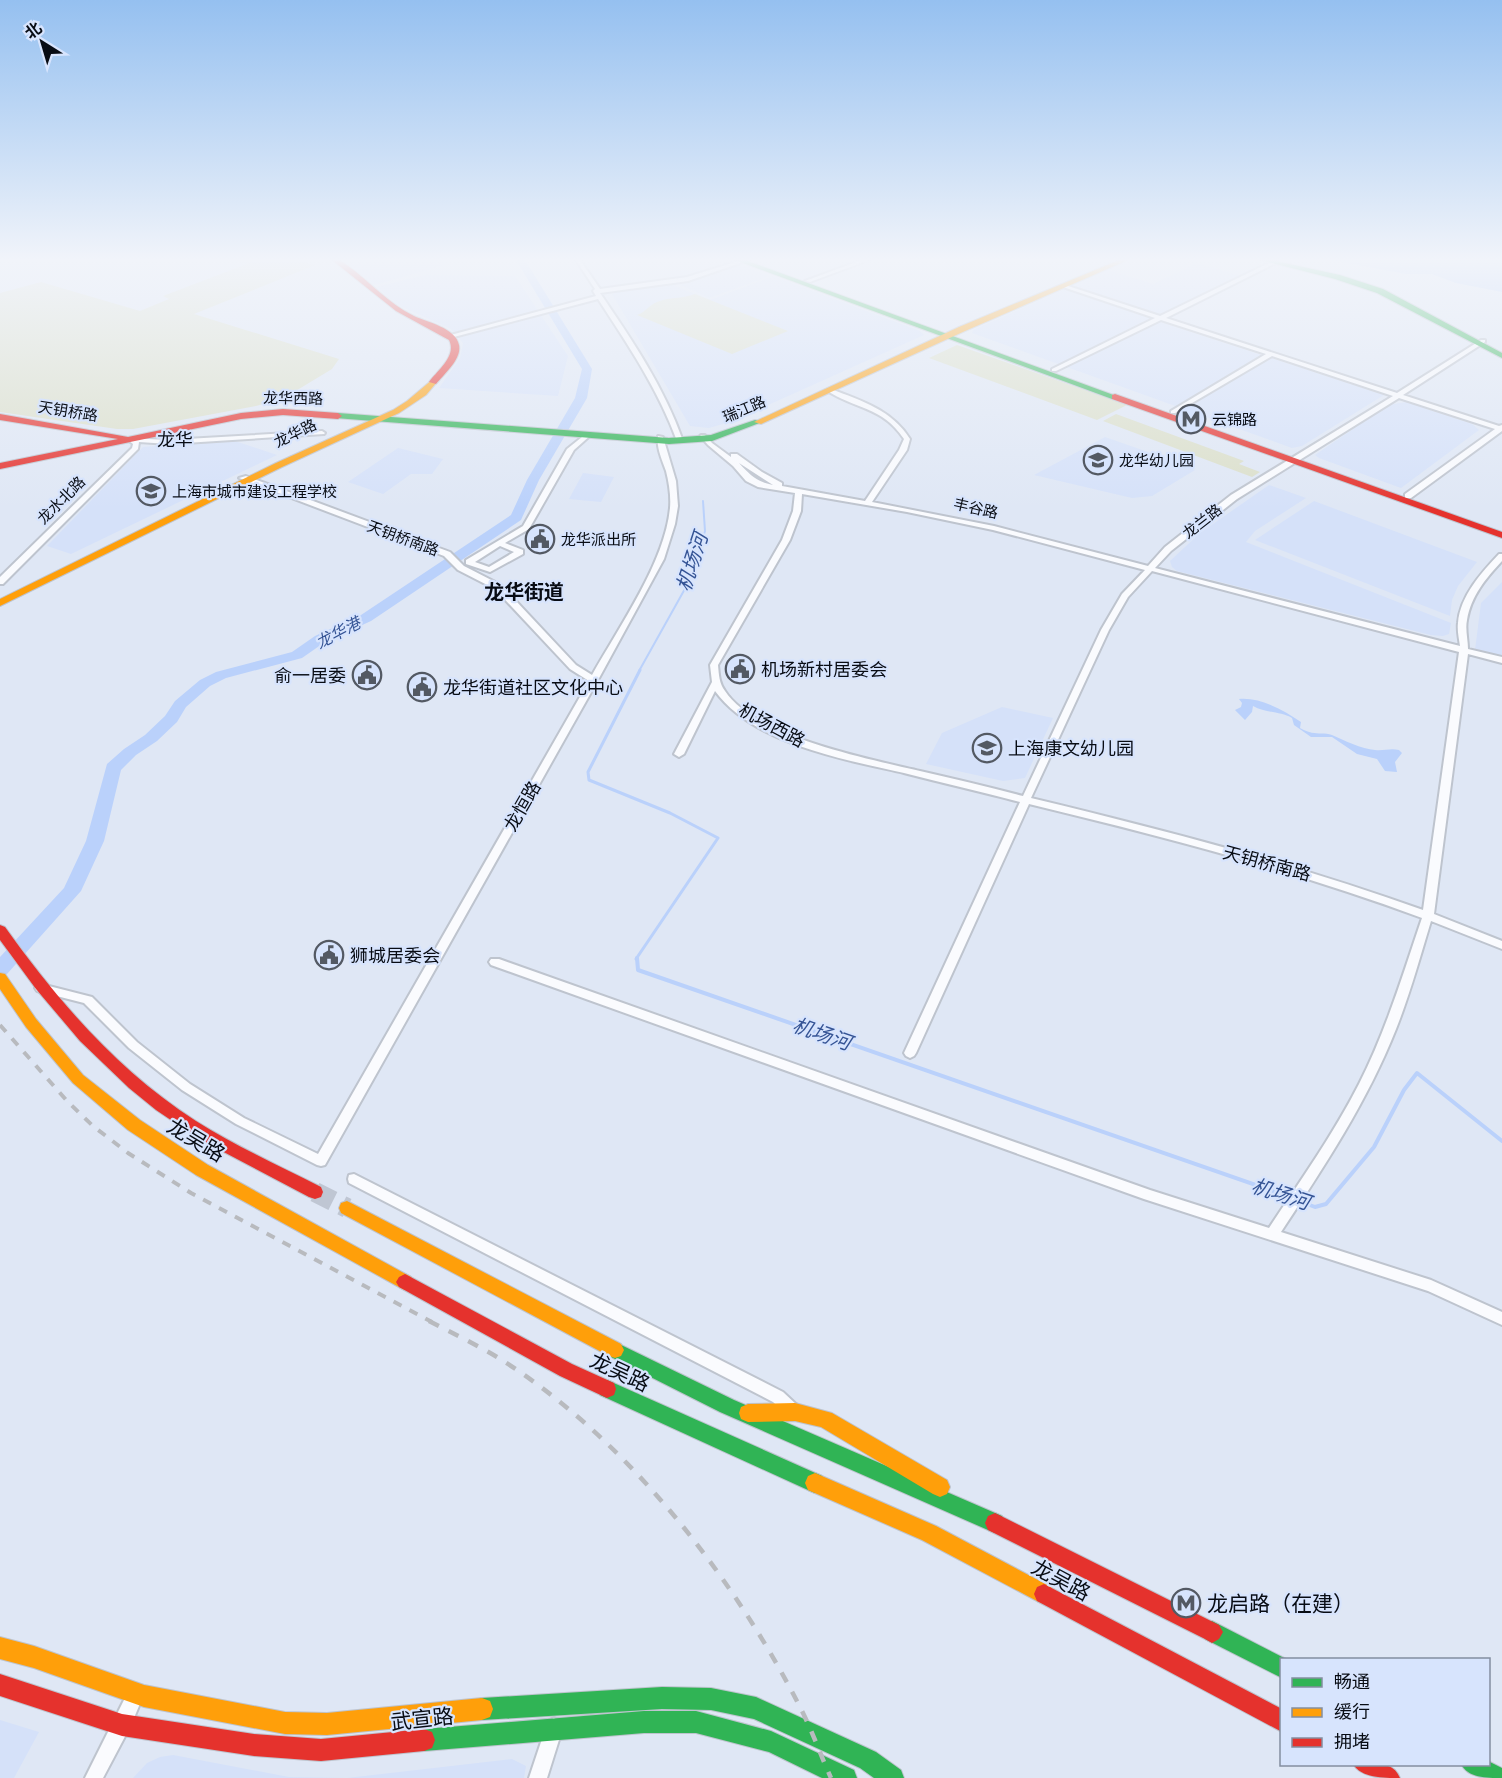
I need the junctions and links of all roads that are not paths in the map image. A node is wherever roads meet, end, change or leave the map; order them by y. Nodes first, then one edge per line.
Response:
1 (446, 343) edge
2 (454, 343) edge
3 (630, 343) edge
4 (927, 343) edge
5 (929, 343) edge
6 (973, 343) edge
7 (974, 343) edge
8 (1110, 343) edge
9 (1237, 343) edge
10 (1478, 343) edge
11 (1482, 343) edge
12 (1482, 343) edge
13 (1502, 351) edge
14 (1271, 354) junction
15 (1502, 356) edge
16 (1054, 370) junction
17 (829, 390) junction
18 (1397, 395) junction
19 (1173, 412) junction
20 (0, 417) edge
21 (377, 418) junction
22 (1501, 428) edge
23 (322, 433) dead end
24 (584, 433) junction
25 (707, 437) junction
26 (130, 439) junction
27 (660, 439) junction
28 (682, 439) junction
29 (1296, 460) junction
30 (0, 466) edge
31 (245, 479) junction
32 (796, 491) junction
33 (1408, 496) junction
34 (867, 503) junction
35 (1502, 530) edge
36 (1502, 535) edge
37 (500, 543) junction
38 (1502, 556) edge
39 (1148, 569) junction
40 (0, 582) edge
41 (3, 600) edge
42 (1464, 649) junction
43 (1502, 660) edge
44 (594, 680) junction
45 (714, 684) junction
46 (679, 754) dead end
47 (1026, 800) junction
48 (1428, 915) junction
49 (4, 936) edge
50 (1502, 945) edge
51 (495, 962) dead end
52 (0, 978) edge
53 (41, 988) junction
54 (910, 1053) dead end
55 (321, 1161) joint
56 (354, 1179) dead end
57 (315, 1192) tunnel mouth
58 (347, 1208) tunnel mouth
59 (1272, 1235) junction
60 (1502, 1319) edge
61 (795, 1412) junction
62 (742, 1413) junction
63 (985, 1518) junction
64 (0, 1648) edge
65 (1280, 1667) edge
66 (0, 1684) edge
67 (136, 1694) junction
68 (559, 1704) junction
69 (1280, 1720) edge
70 (122, 1725) junction
71 (553, 1728) junction
72 (1368, 1766) edge
73 (1476, 1766) edge
74 (94, 1778) edge
75 (538, 1778) edge
76 (846, 1778) edge
77 (893, 1778) edge
78 (1389, 1778) edge
79 (1498, 1778) edge

1 - 21 main road, 龙华路
2 - 21 main road, 龙华路
3 - 28 street
4 - 25 main road, 瑞江路
5 - 17 main road, 瑞江路
6 - 29 main road
7 - 16 main road
8 - 16 street
9 - 14 street
10 - 18 street, 龙兰路
11 - 13 main road
12 - 15 main road
14 - 18 street
14 - 19 street
16 - 19 main road
17 - 25 main road, 瑞江路
17 - 34 street
18 - 22 street
18 - 29 street, 龙兰路
19 - 29 main road
20 - 26 main road, 天钥桥路
21 - 24 main road, 龙华西路
21 - 26 main road, 龙华西路
21 - 31 main road, 龙华路
22 - 33 street
23 - 26 street
24 - 27 main road, 龙华西路
24 - 27 main road, 龙华西路
24 - 37 street
25 - 28 main road, 龙华西路
25 - 32 street, 丰谷路
26 - 30 main road, 龙华西路
26 - 40 street, 龙水北路
27 - 28 main road, 龙华西路
27 - 44 street, 龙恒路
29 - 33 main road
29 - 36 main road
29 - 39 street, 龙兰路
31 - 41 main road, 龙华路
31 - 44 street, 天钥桥南路
32 - 34 street, 丰谷路
32 - 45 street
33 - 35 main road
34 - 39 street, 丰谷路
37 - 37 street
38 - 42 street
39 - 42 street, 丰谷路
39 - 47 street, 龙兰路
42 - 43 street
42 - 48 street
44 - 55 street, 龙恒路
45 - 46 street
45 - 47 street, 机场西路
47 - 48 street, 天钥桥南路
47 - 54 street, 龙兰路
48 - 50 street, 天钥桥南路
48 - 59 street
49 - 53 main road, 龙吴路
51 - 59 street
52 - 69 main road, 龙吴路
53 - 55 street, 龙吴路
53 - 57 main road, 龙吴路
56 - 61 street
58 - 62 main road, 龙吴路
59 - 60 street
61 - 62 main road
61 - 63 main road
62 - 63 main road, 龙吴路
63 - 65 main road, 龙吴路
64 - 67 main road
66 - 70 main road, 武宣路
67 - 68 main road
67 - 70 street
68 - 71 street
68 - 77 main road
70 - 71 main road, 武宣路
70 - 74 street
71 - 75 street
71 - 76 main road, 武宣路
72 - 78 main road
73 - 79 main road

